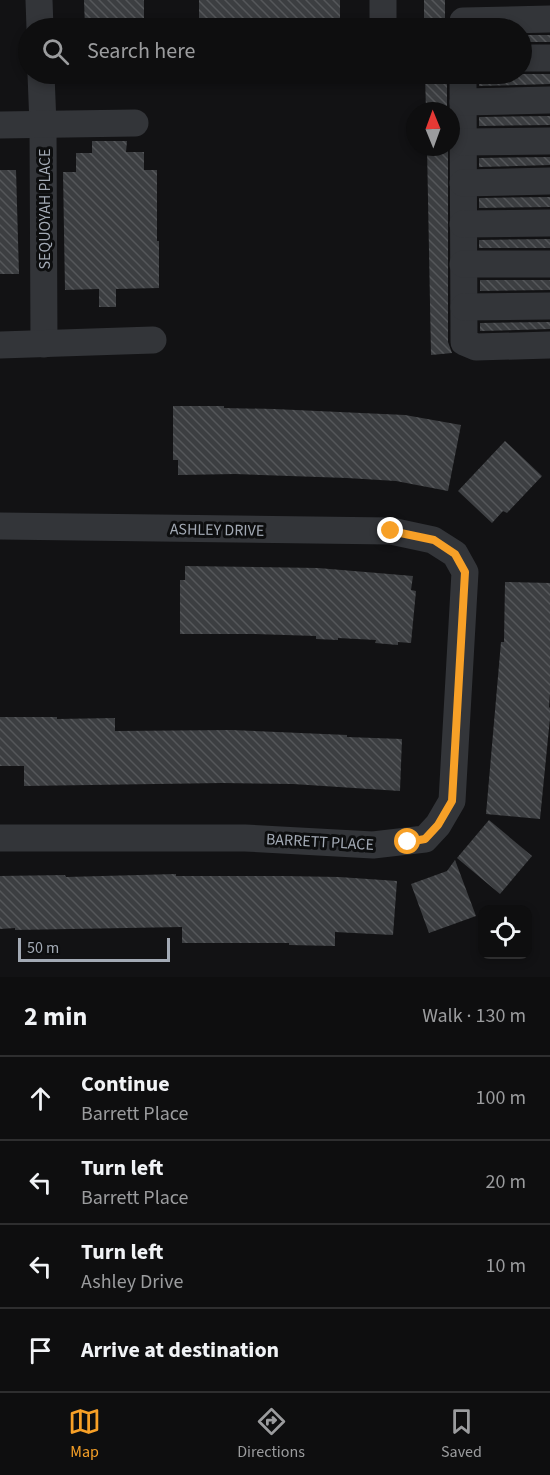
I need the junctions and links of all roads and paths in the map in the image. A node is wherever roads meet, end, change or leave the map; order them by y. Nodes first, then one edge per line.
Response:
1 (39, 0) edge
2 (383, 0) edge
3 (463, 17) edge
4 (40, 18) edge
5 (383, 18) edge
6 (506, 18) edge
7 (532, 19) edge
8 (550, 19) edge
9 (532, 58) edge
10 (550, 58) edge
11 (41, 84) edge
12 (463, 84) edge
13 (550, 100) edge
14 (463, 102) junction
15 (135, 123) dead end
16 (0, 125) edge
17 (43, 125) junction
18 (550, 141) edge
19 (463, 142) junction
20 (550, 181) edge
21 (463, 183) junction
22 (550, 222) edge
23 (463, 224) junction
24 (463, 264) junction
25 (550, 264) edge
26 (550, 306) edge
27 (464, 307) junction
28 (153, 340) dead end
29 (44, 344) junction
30 (0, 345) edge
31 (550, 345) edge
32 (0, 526) edge
33 (434, 540) joint
34 (0, 838) edge

1 - 4 street
2 - 5 street
3 - 6 street
7 - 8 street
9 - 10 street
11 - 17 street, SEQUOYAH PLACE
12 - 14 street
13 - 14 street
14 - 19 street
15 - 17 street
16 - 17 street
17 - 29 street, SEQUOYAH PLACE
18 - 19 street
19 - 21 street
20 - 21 street
21 - 23 street
22 - 23 street
23 - 24 street
24 - 25 street
24 - 27 street
26 - 27 street
27 - 31 street
28 - 29 street
29 - 30 street
32 - 33 street, ASHLEY DRIVE
33 - 34 street, BARRETT PLACE

